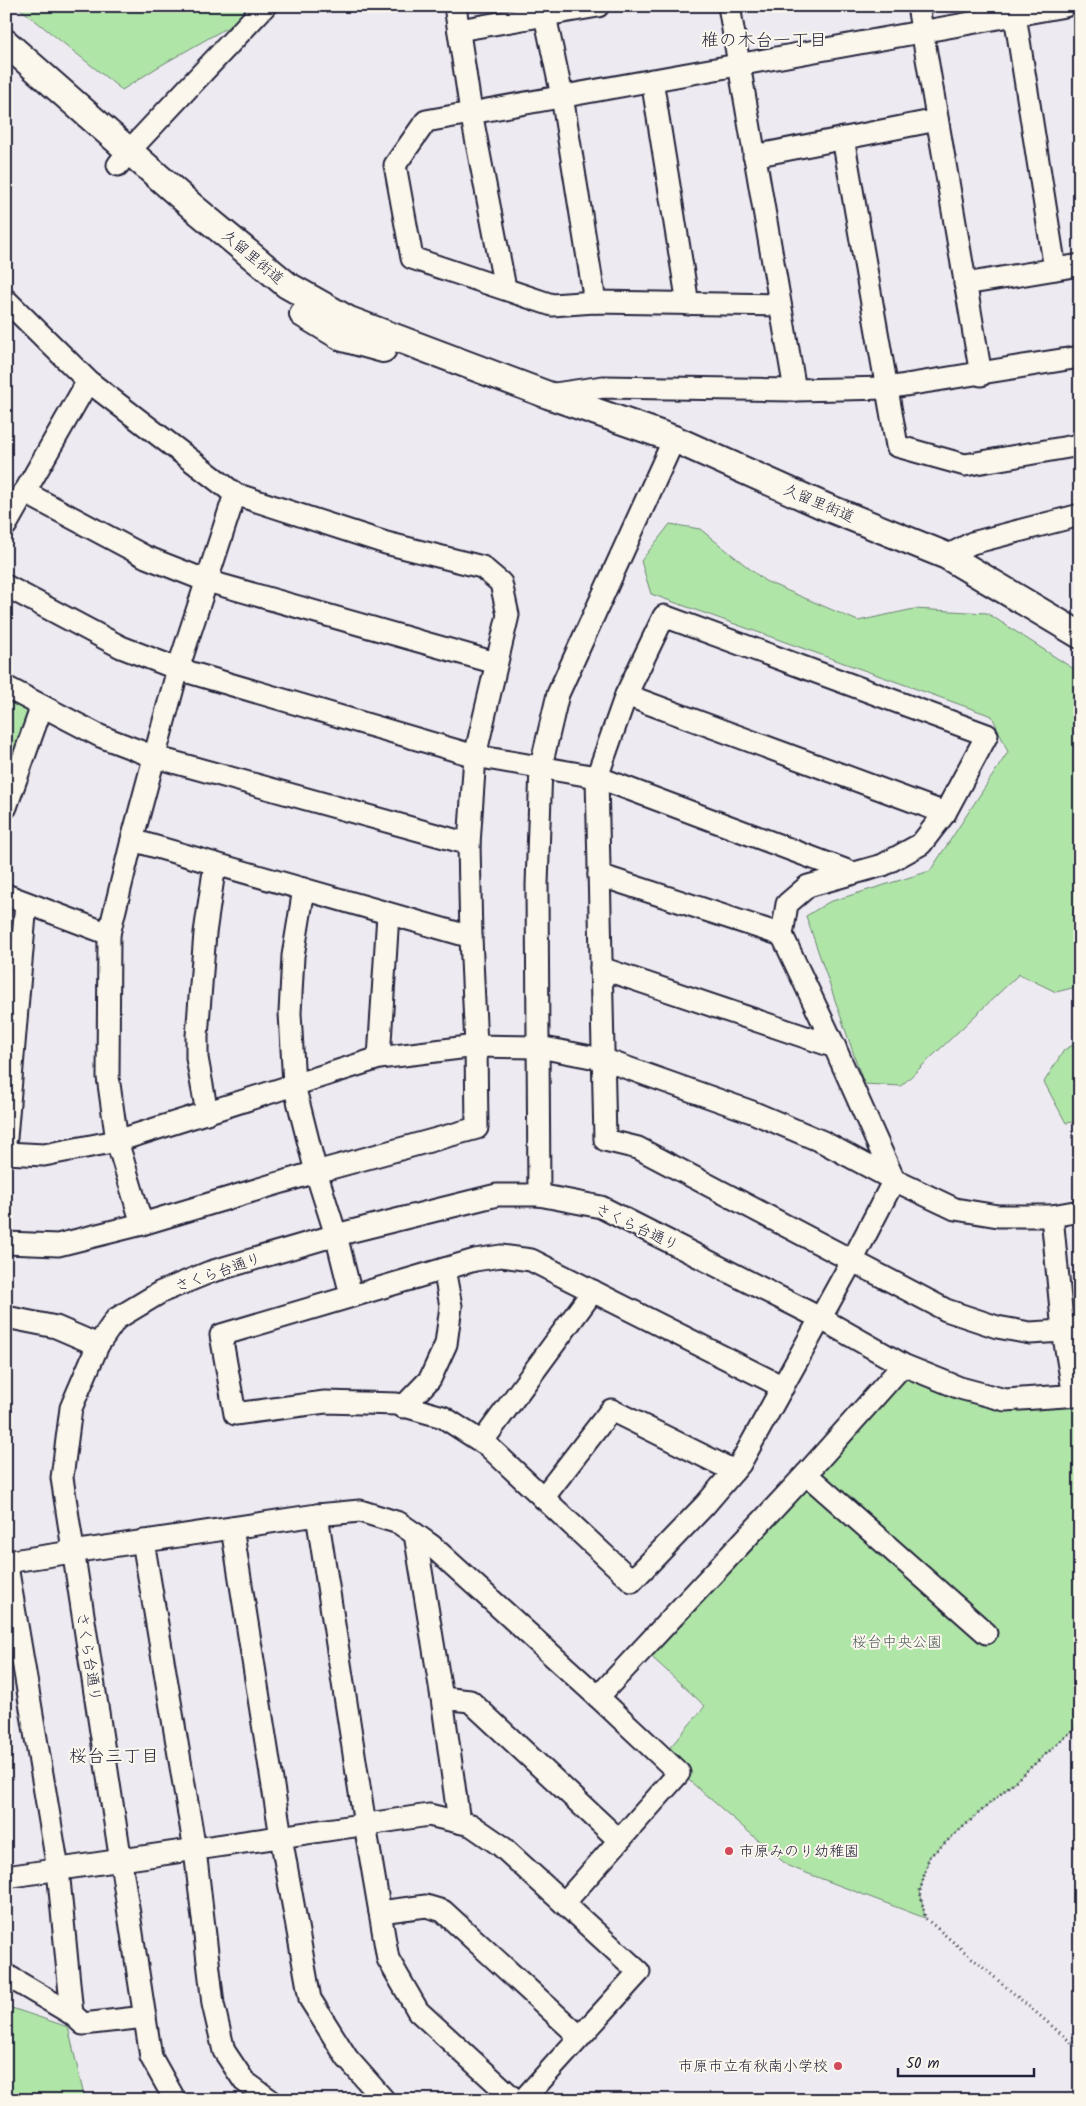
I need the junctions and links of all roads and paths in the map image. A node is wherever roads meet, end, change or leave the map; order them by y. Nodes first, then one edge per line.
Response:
1 (265, 6) edge
2 (455, 6) edge
3 (598, 6) edge
4 (729, 6) edge
5 (918, 6) edge
6 (1065, 6) edge
7 (543, 11) edge
8 (1015, 15) junction
9 (459, 30) junction
10 (922, 32) junction
11 (6, 43) edge
12 (6, 64) edge
13 (739, 65) junction
14 (652, 80) junction
15 (562, 96) junction
16 (471, 112) junction
17 (937, 120) junction
18 (844, 138) junction
19 (754, 156) junction
20 (124, 158) junction
21 (1080, 265) edge
22 (1055, 269) junction
23 (965, 284) junction
24 (505, 288) junction
25 (595, 302) junction
26 (688, 304) junction
27 (8, 305) edge
28 (780, 305) junction
29 (1080, 357) edge
30 (981, 375) junction
31 (88, 381) junction
32 (887, 388) junction
33 (795, 390) junction
34 (548, 395) junction
35 (674, 439) junction
36 (1080, 445) edge
37 (24, 492) junction
38 (235, 494) junction
39 (1080, 514) edge
40 (6, 525) edge
41 (947, 556) junction
42 (207, 582) junction
43 (6, 586) edge
44 (1080, 635) edge
45 (496, 664) junction
46 (178, 669) junction
47 (6, 687) edge
48 (626, 695) junction
49 (42, 706) junction
50 (474, 756) junction
51 (155, 757) junction
52 (540, 766) junction
53 (597, 777) junction
54 (6, 807) edge
55 (945, 813) junction
56 (132, 840) junction
57 (469, 844) junction
58 (215, 864) junction
59 (853, 873) junction
60 (599, 875) junction
61 (304, 889) junction
62 (6, 896) edge
63 (26, 903) junction
64 (388, 914) junction
65 (109, 934) junction
66 (782, 935) junction
67 (471, 937) junction
68 (601, 968) junction
69 (476, 1046) junction
70 (539, 1047) junction
71 (835, 1047) junction
72 (379, 1058) junction
73 (602, 1059) junction
74 (294, 1085) junction
75 (208, 1113) junction
76 (6, 1138) edge
77 (117, 1141) junction
78 (6, 1153) edge
79 (316, 1172) junction
80 (894, 1180) junction
81 (539, 1195) junction
82 (1080, 1211) edge
83 (1052, 1216) junction
84 (142, 1224) junction
85 (336, 1235) junction
86 (6, 1243) edge
87 (852, 1261) junction
88 (444, 1269) junction
89 (593, 1291) junction
90 (351, 1295) junction
91 (6, 1317) edge
92 (820, 1318) junction
93 (1071, 1329) edge
94 (98, 1345) junction
95 (903, 1365) junction
96 (782, 1387) junction
97 (1077, 1396) edge
98 (404, 1406) junction
99 (482, 1442) junction
100 (734, 1472) junction
101 (806, 1474) junction
102 (544, 1498) junction
103 (317, 1515) junction
104 (232, 1528) junction
105 (415, 1534) junction
106 (143, 1541) junction
107 (74, 1552) junction
108 (6, 1561) edge
109 (986, 1633) dead end
110 (598, 1697) junction
111 (442, 1698) junction
112 (1080, 1724) edge
113 (459, 1822) junction
114 (365, 1825) junction
115 (281, 1838) junction
116 (619, 1840) junction
117 (195, 1850) junction
118 (120, 1860) junction
119 (58, 1869) junction
120 (6, 1877) edge
121 (564, 1903) junction
122 (380, 1912) junction
123 (6, 1975) edge
124 (72, 2014) junction
125 (145, 2017) junction
126 (580, 2037) junction
127 (1080, 2050) edge
128 (175, 2100) edge
129 (270, 2100) edge
130 (384, 2100) edge
131 (515, 2100) edge
132 (523, 2100) edge

1 - 20 street
2 - 9 street
3 - 7 street
4 - 13 street
5 - 10 street
6 - 8 street
7 - 9 street
7 - 15 street
8 - 10 street
8 - 22 street
9 - 16 street
10 - 13 street
10 - 17 street
11 - 20 main road, 久留里街道
12 - 20 main road, 久留里街道
13 - 14 street
13 - 19 street
14 - 15 street
14 - 26 street
15 - 16 street
15 - 25 street
16 - 24 street
16 - 24 street
17 - 18 street
17 - 23 street
18 - 19 street
18 - 32 street
19 - 28 street
20 - 34 main road, 久留里街道
21 - 22 street
22 - 23 street
23 - 30 street
24 - 25 street
25 - 26 street
26 - 28 street
27 - 31 street
28 - 33 street
29 - 30 street
30 - 32 street
31 - 37 street
31 - 38 street
32 - 33 street
32 - 36 street
33 - 34 street
34 - 35 main road, 久留里街道
35 - 41 main road, 久留里街道
35 - 52 street
37 - 40 street
37 - 42 street
38 - 42 street
38 - 45 street
39 - 41 street
41 - 44 main road, 久留里街道
42 - 45 street
42 - 46 street
43 - 46 street
45 - 50 street
46 - 50 street
46 - 51 street
47 - 49 street
48 - 53 street
48 - 55 street
48 - 55 street
49 - 51 street
49 - 54 street
50 - 52 street
50 - 57 street
51 - 56 street
51 - 57 street
52 - 53 street
52 - 70 street
53 - 59 street
53 - 60 street
55 - 59 street
56 - 58 street
56 - 65 street
57 - 67 street
58 - 61 street
58 - 75 street
59 - 66 street
60 - 66 street
60 - 68 street
61 - 64 street
61 - 74 street
62 - 63 street
63 - 65 street
63 - 76 street
64 - 67 street
64 - 72 street
65 - 77 street
66 - 71 street
67 - 69 street
68 - 71 street
68 - 73 street
69 - 70 street
69 - 72 street
69 - 79 street
70 - 73 street
70 - 81 street
71 - 80 street
72 - 74 street
73 - 80 street
73 - 87 street
74 - 75 street
74 - 79 street
75 - 77 street
77 - 78 street
77 - 84 street
79 - 84 street
79 - 85 street
80 - 83 street
80 - 87 street
81 - 85 street, さくら台通り
81 - 92 street, さくら台通り
82 - 83 street
83 - 93 street
84 - 86 street
85 - 90 street
85 - 94 street, さくら台通り
87 - 92 street
87 - 93 street
88 - 89 street
88 - 90 street
88 - 98 street
89 - 96 street
89 - 99 street
90 - 98 street
91 - 94 street
92 - 95 street, さくら台通り
92 - 96 street
93 - 97 street
94 - 107 street, さくら台通り
95 - 97 street, さくら台通り
95 - 101 street
96 - 100 street
98 - 99 street
99 - 102 street
100 - 102 street
100 - 102 street
101 - 109 street
101 - 110 street
103 - 104 street
103 - 105 street
103 - 114 street
104 - 106 street
104 - 115 street
105 - 110 street
105 - 111 street
106 - 107 street
106 - 117 street
107 - 108 street
107 - 118 street, さくら台通り
108 - 119 street
110 - 116 street
111 - 113 street
111 - 116 street
112 - 127 path
113 - 114 street
113 - 121 street
114 - 115 street
114 - 122 street
115 - 117 street
115 - 130 street
116 - 121 street
117 - 118 street
117 - 129 street
118 - 119 street
118 - 125 street, さくら台通り
119 - 120 street
119 - 124 street
121 - 126 street
122 - 126 street
122 - 131 street
123 - 124 street
124 - 125 street
125 - 128 street, さくら台通り
126 - 132 street

